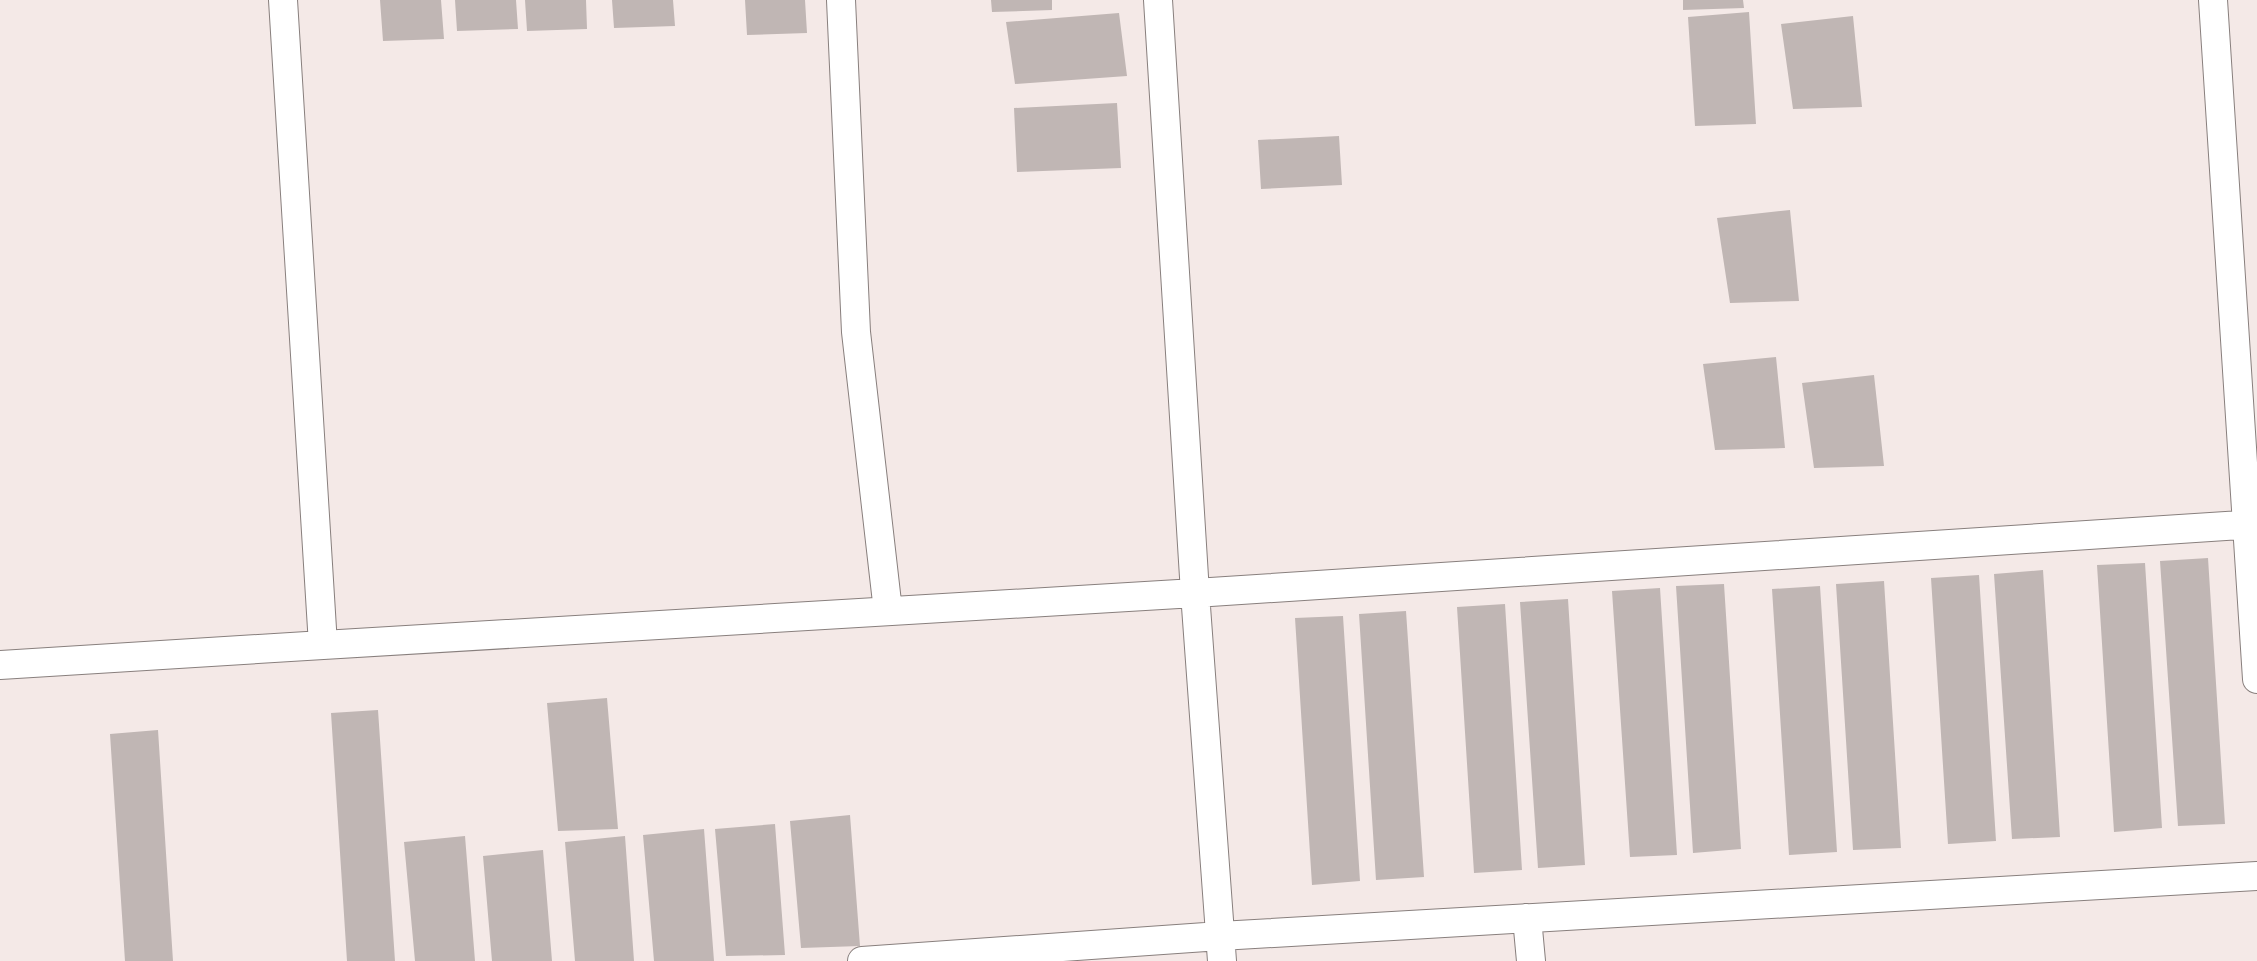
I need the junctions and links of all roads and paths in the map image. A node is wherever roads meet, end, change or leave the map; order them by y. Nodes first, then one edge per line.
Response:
1 (283, 0) edge
2 (841, 0) edge
3 (1158, 0) edge
4 (2213, 0) edge
5 (2252, 524) edge
6 (1195, 593) junction
7 (888, 611) junction
8 (323, 645) junction
9 (0, 665) edge
10 (2257, 679) edge
11 (2257, 876) edge
12 (1527, 918) junction
13 (1221, 949) edge
14 (862, 961) edge
15 (1531, 961) edge

1 - 8 street
2 - 7 street
3 - 6 street
4 - 5 street
5 - 6 street
5 - 10 street
6 - 7 street
6 - 13 street
7 - 8 street
8 - 9 street
11 - 12 street
12 - 13 street
12 - 15 street
13 - 14 street

